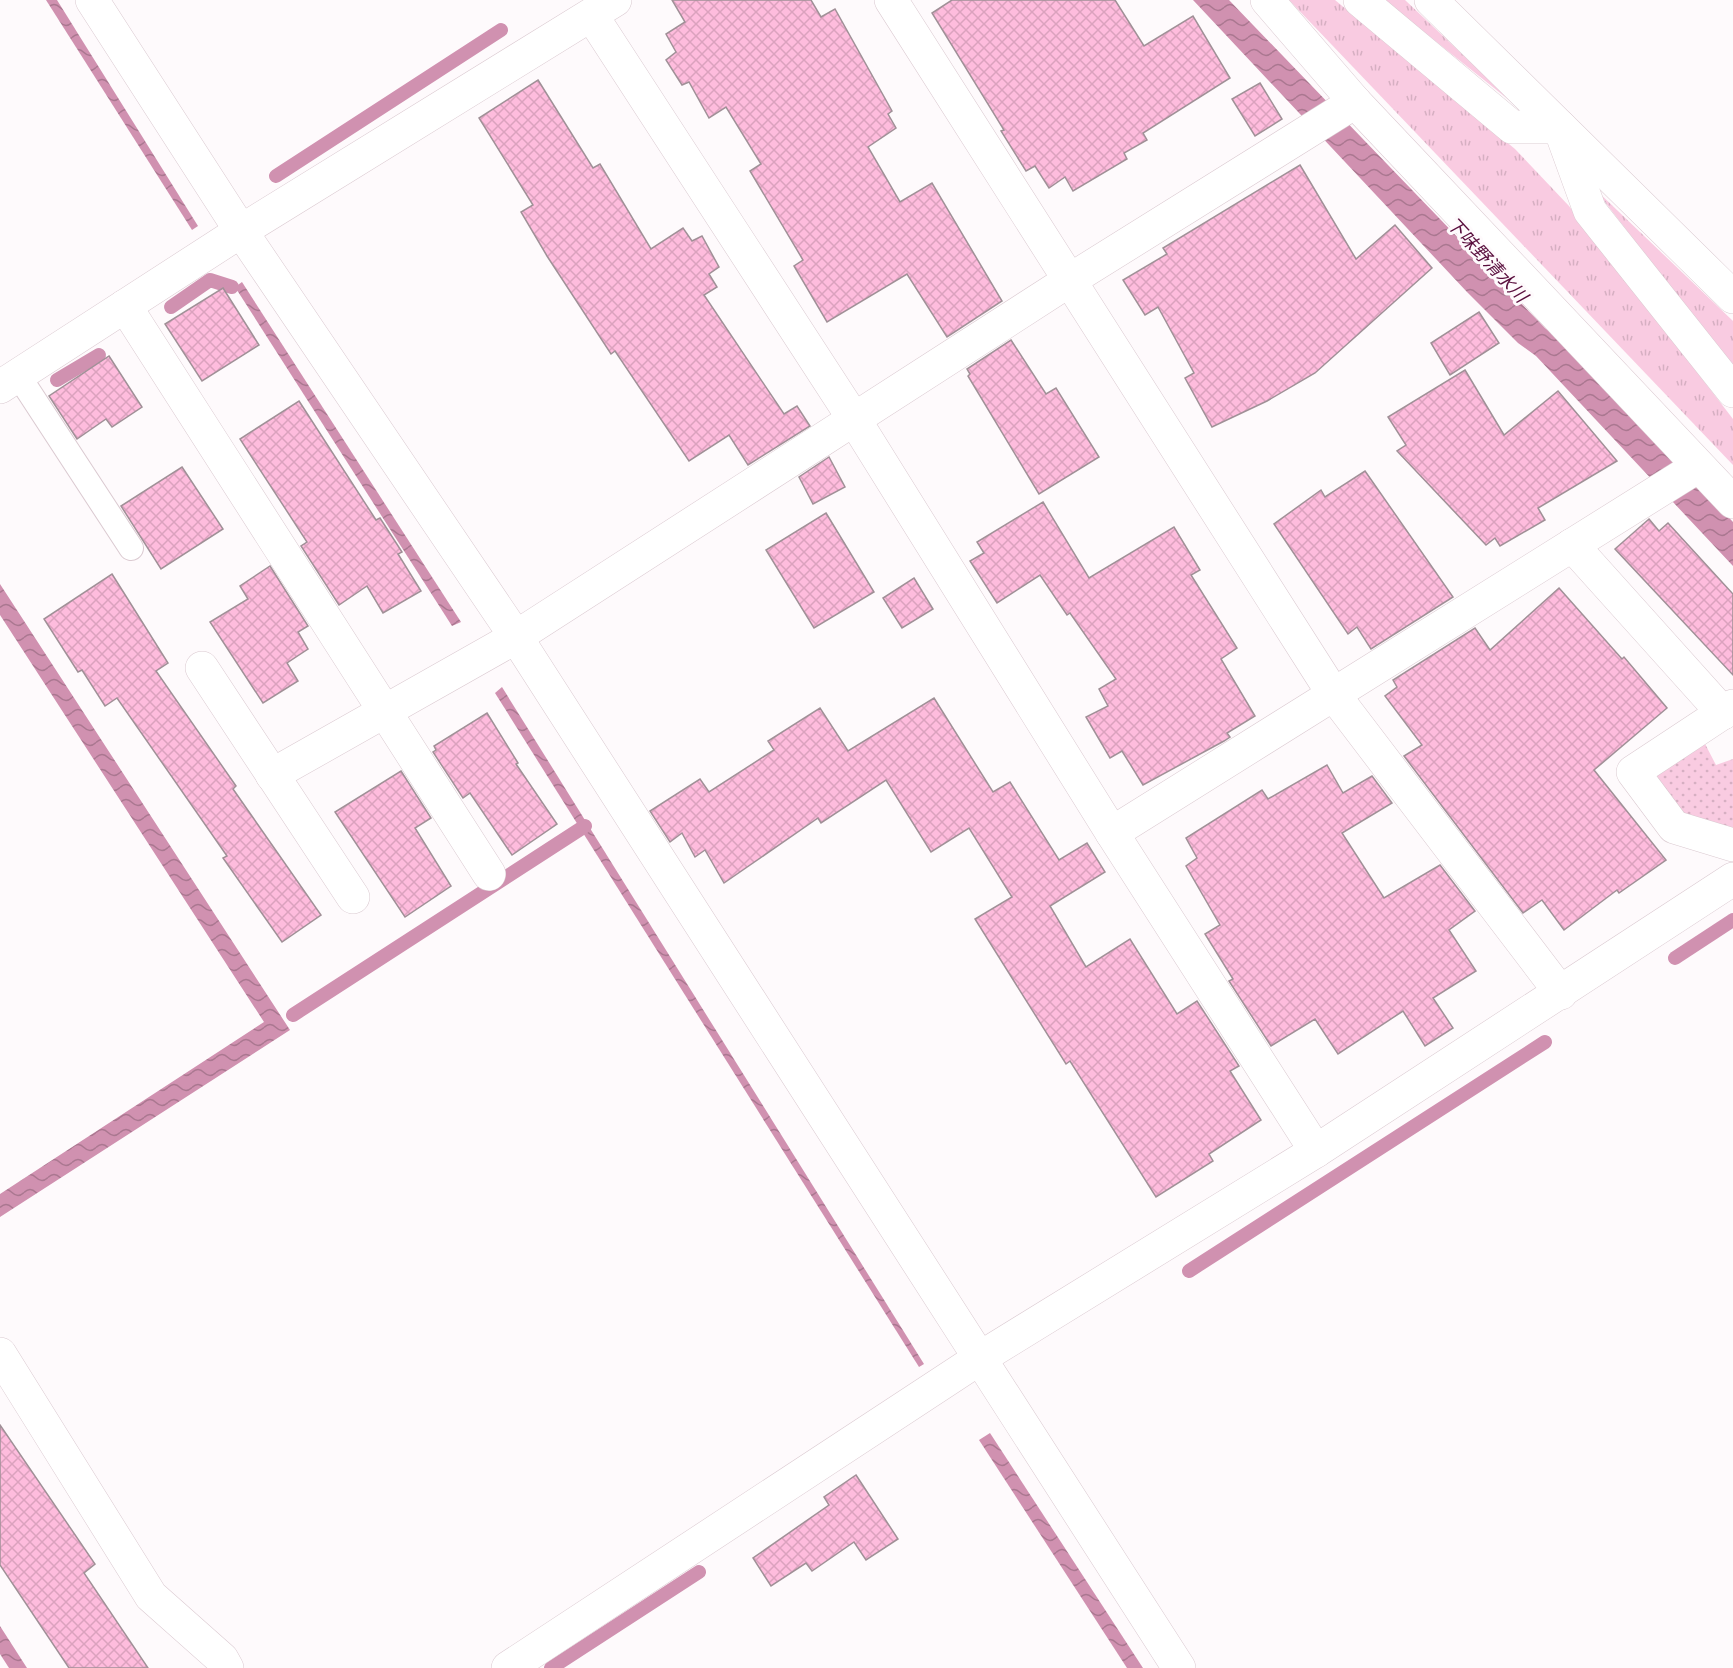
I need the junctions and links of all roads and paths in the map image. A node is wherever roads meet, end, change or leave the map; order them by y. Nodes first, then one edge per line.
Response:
1 (92, 0) edge
2 (891, 0) edge
3 (1268, 0) edge
4 (1360, 0) edge
5 (1431, 0) edge
6 (604, 8) edge
7 (1355, 102) junction
8 (1560, 127) junction
9 (241, 231) junction
10 (1070, 280) junction
11 (1733, 297) edge
12 (125, 306) junction
13 (9, 381) edge
14 (1733, 391) edge
15 (854, 419) junction
16 (1697, 467) junction
17 (1733, 502) edge
18 (1572, 545) junction
19 (131, 548) dead end
20 (516, 637) junction
21 (202, 668) dead end
22 (1334, 696) junction
23 (384, 710) junction
24 (1728, 710) edge
25 (272, 775) junction
26 (1112, 833) junction
27 (1733, 845) edge
28 (489, 874) dead end
29 (1733, 879) edge
30 (353, 897) dead end
31 (1561, 993) junction
32 (1316, 1151) junction
33 (0, 1354) edge
34 (980, 1358) junction
35 (227, 1668) edge
36 (508, 1668) edge
37 (1179, 1668) edge

1 - 9 street
2 - 10 street
3 - 7 street
4 - 8 street
5 - 8 street
6 - 9 street
6 - 15 street
7 - 10 street
7 - 16 street
8 - 11 street
8 - 14 street
9 - 12 street
9 - 20 street
10 - 15 street
10 - 22 street
12 - 13 street
12 - 23 street
13 - 19 lane
15 - 20 street
15 - 26 street
16 - 17 street
16 - 18 street
18 - 22 street
18 - 24 street
20 - 23 street
20 - 34 street
21 - 25 street
22 - 26 street
22 - 31 street
23 - 25 street
23 - 28 street
24 - 27 street
25 - 30 street
26 - 32 street
29 - 31 street
31 - 32 street
32 - 34 street
33 - 35 street
34 - 36 street
34 - 37 street

